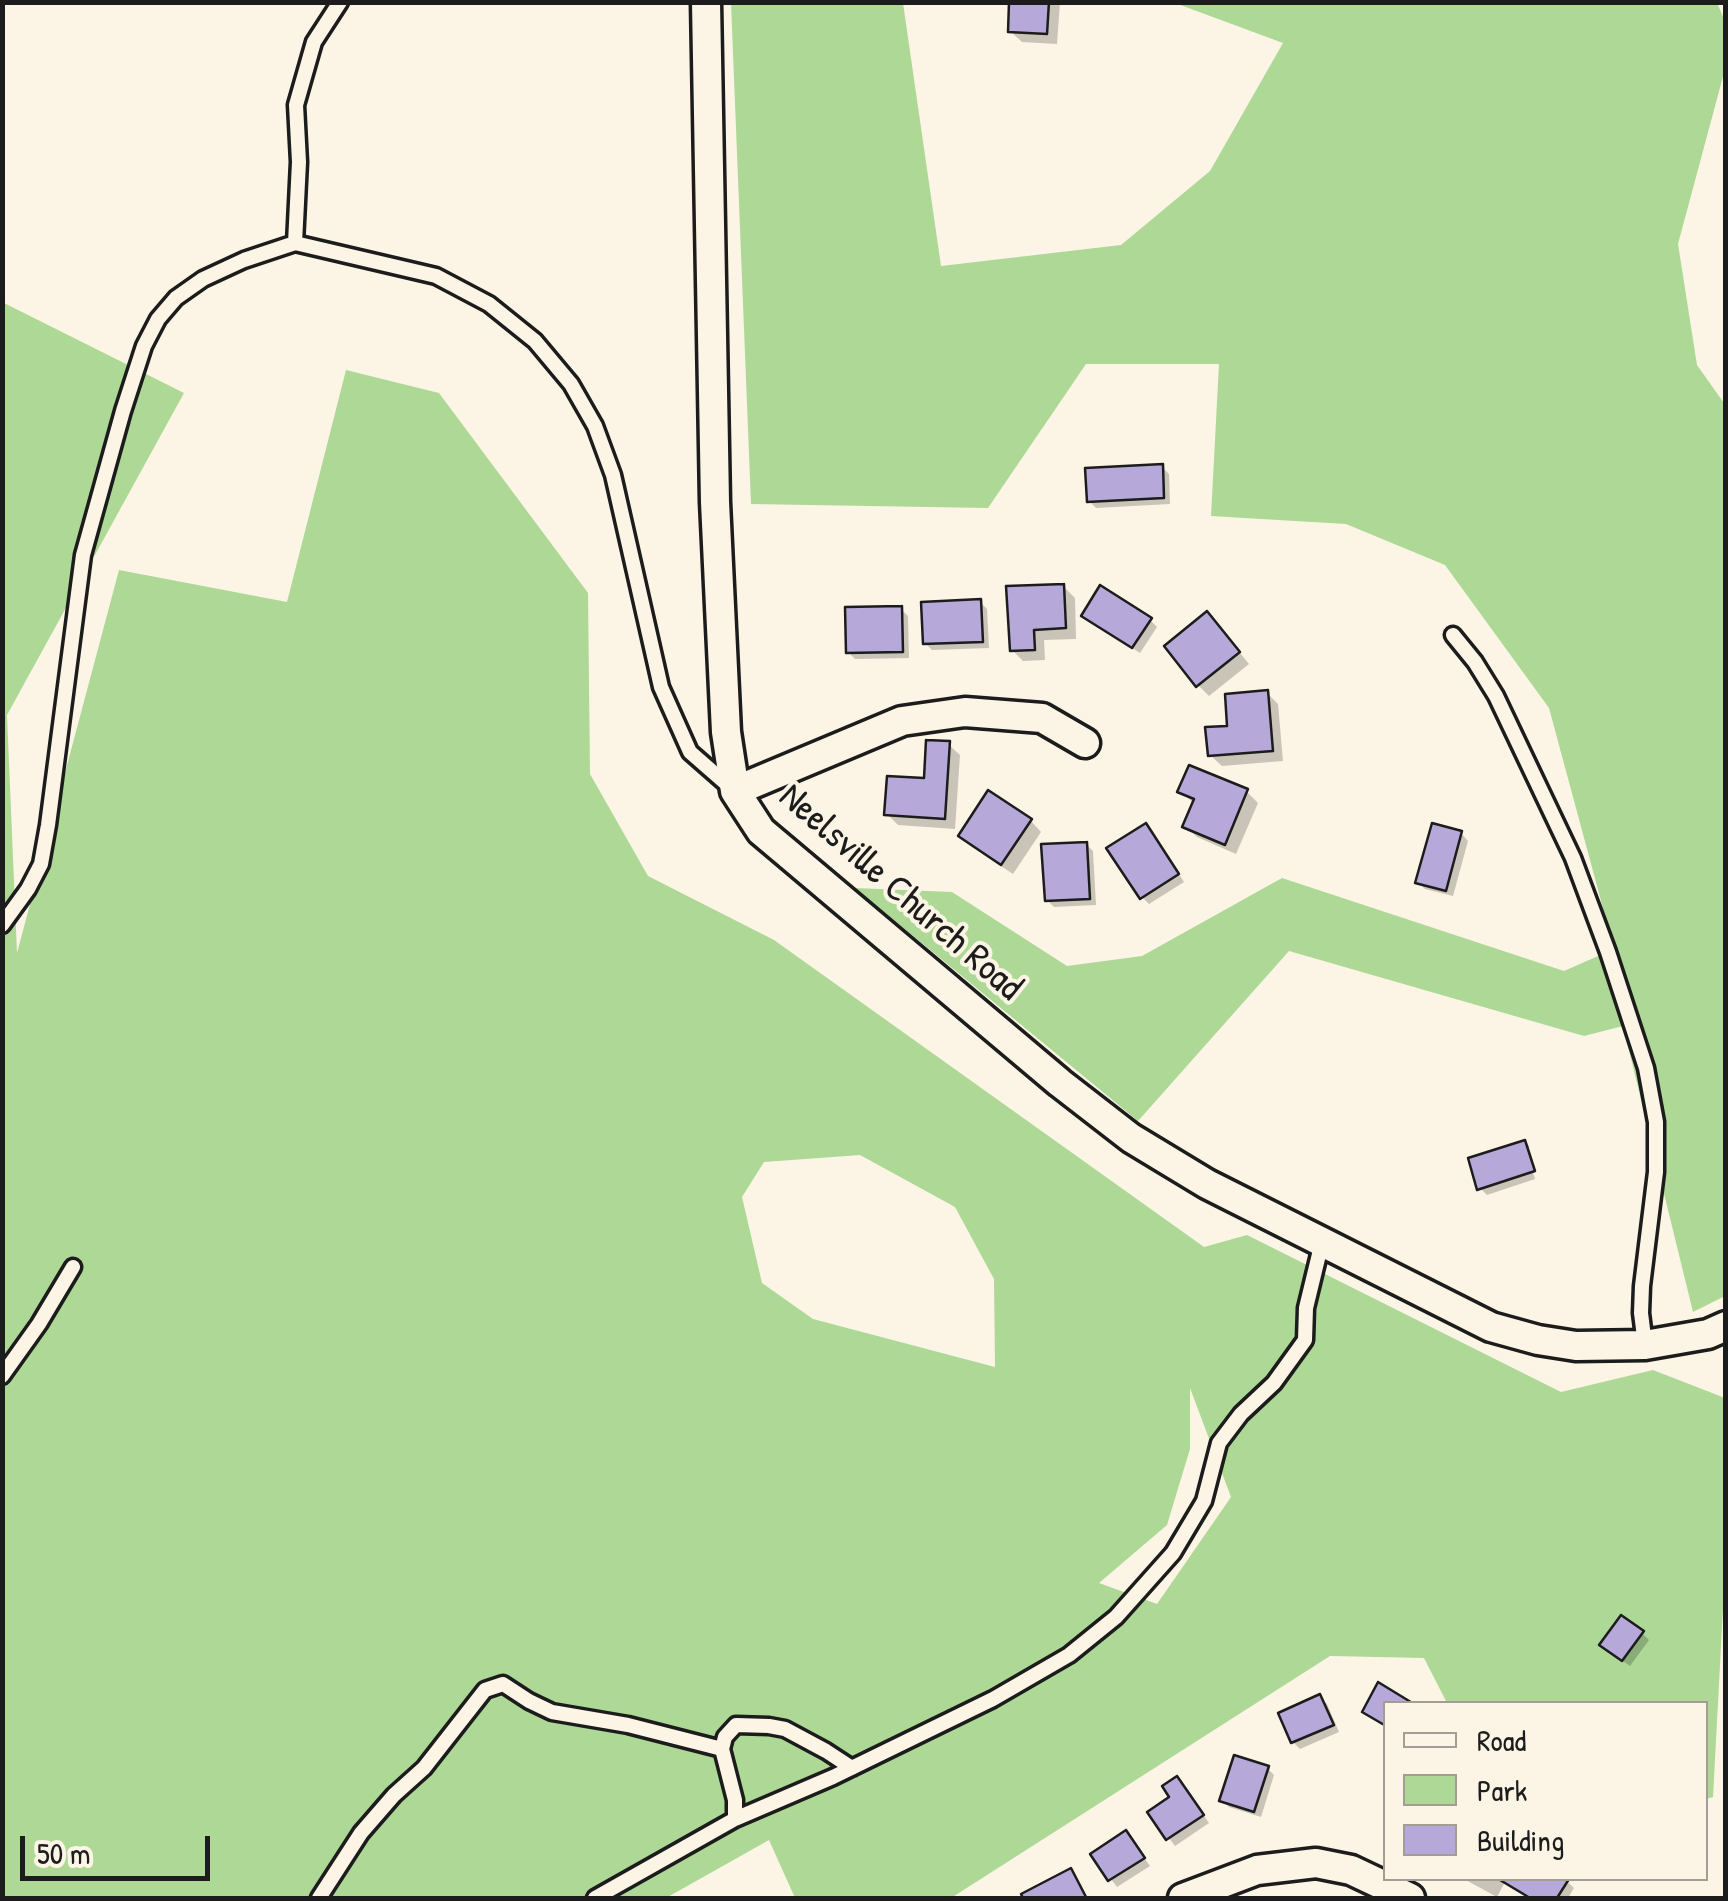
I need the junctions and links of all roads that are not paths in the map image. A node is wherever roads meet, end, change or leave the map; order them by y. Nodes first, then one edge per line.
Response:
1 (340, 2) edge
2 (706, 2) edge
3 (295, 243) junction
4 (1453, 635) dead end
5 (1085, 743) dead end
6 (735, 791) junction
7 (2, 925) edge
8 (1322, 1242) junction
9 (73, 1267) dead end
10 (1726, 1326) edge
11 (1645, 1345) junction
12 (2, 1376) edge
13 (722, 1749) junction
14 (852, 1768) junction
15 (735, 1819) junction
16 (319, 1898) edge
17 (596, 1898) edge
18 (1182, 1898) edge
19 (1410, 1898) edge

1 - 3 lane
2 - 6 street, Neelsville Church Road
3 - 6 lane
3 - 7 lane
4 - 11 lane
5 - 6 street
6 - 8 street, Neelsville Church Road
8 - 11 street, Neelsville Church Road
8 - 14 lane
9 - 12 lane
10 - 11 street, Neelsville Church Road
13 - 14 lane
13 - 15 lane
13 - 16 lane
14 - 15 lane
15 - 17 lane
18 - 19 street

